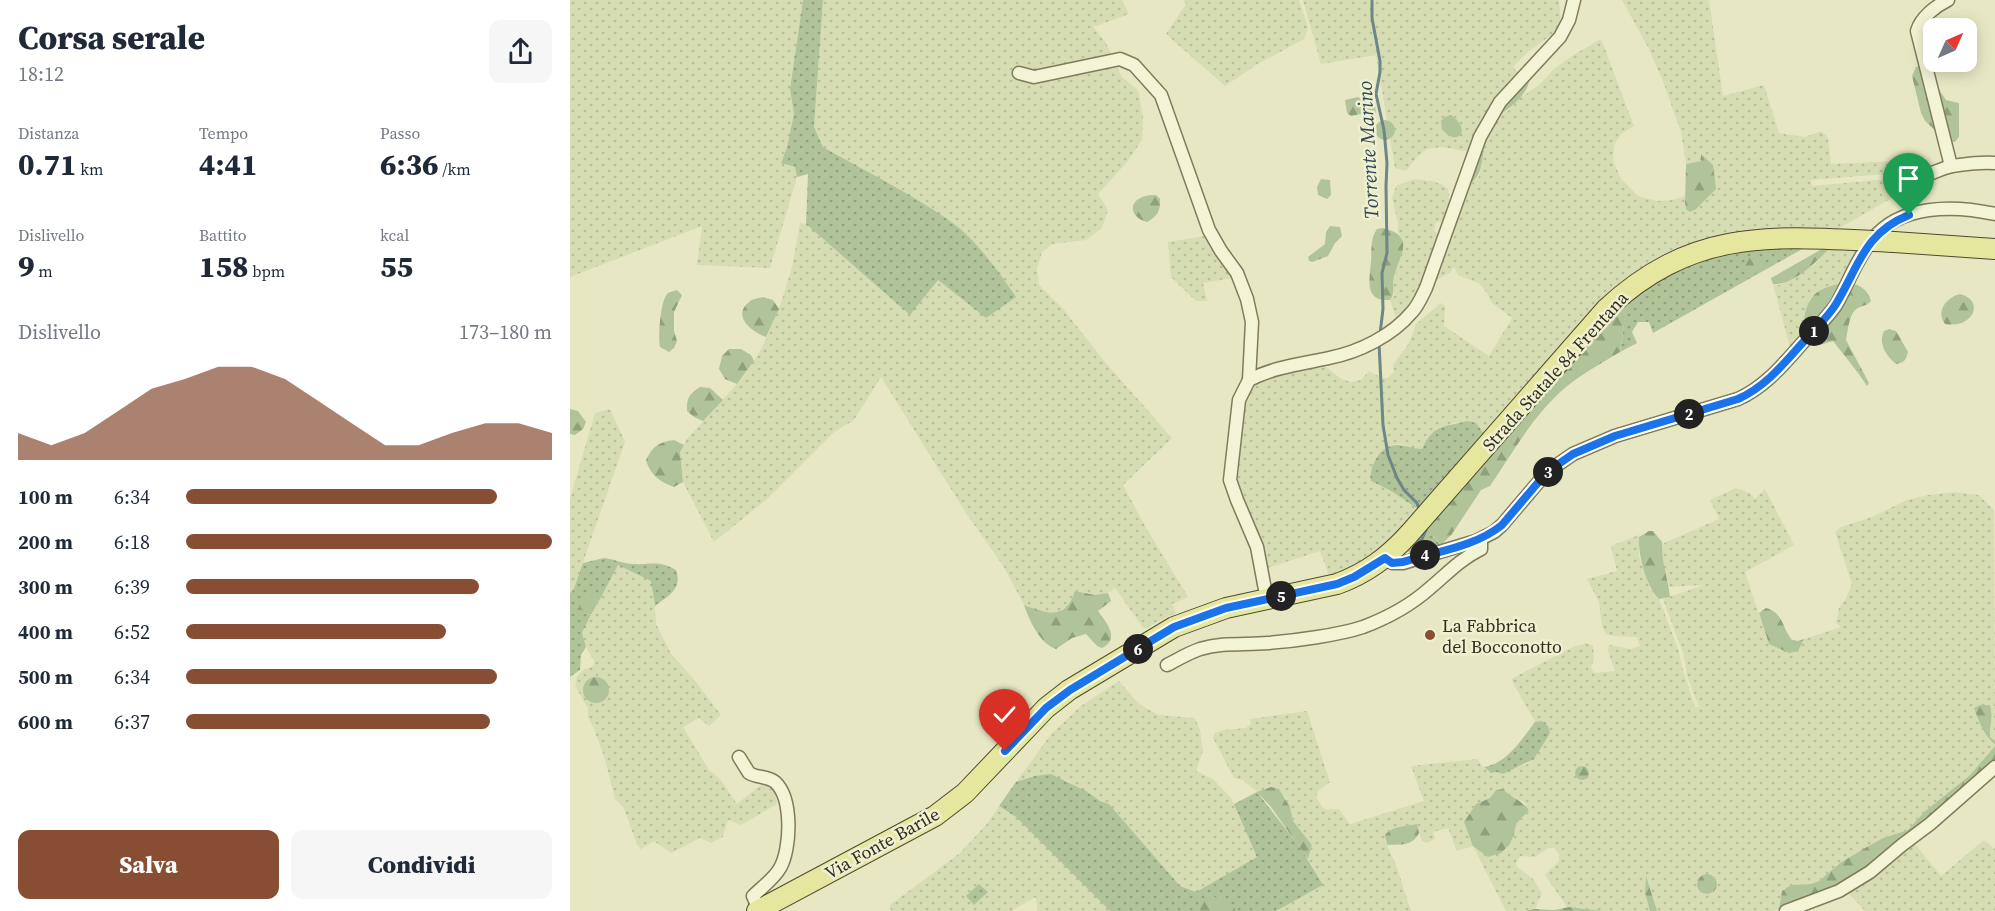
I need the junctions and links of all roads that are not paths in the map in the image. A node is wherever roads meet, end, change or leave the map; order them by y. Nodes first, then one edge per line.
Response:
1 (1574, 0) edge
2 (1948, 0) edge
3 (1019, 73) dead end
4 (1995, 164) edge
5 (1951, 166) junction
6 (1901, 176) dead end
7 (1994, 212) edge
8 (1995, 249) edge
9 (1249, 380) junction
10 (1481, 538) junction
11 (1385, 558) junction
12 (1267, 600) junction
13 (1167, 665) dead end
14 (739, 757) dead end
15 (1995, 767) edge
16 (758, 910) edge
17 (1786, 911) edge

1 - 9 street
2 - 5 street
3 - 9 street
4 - 5 street
5 - 6 street
7 - 10 street
8 - 11 main road, Strada Statale 84 Frentana, bridge
9 - 12 street
10 - 11 street
10 - 13 street
11 - 12 main road, Strada Statale 84 Frentana
12 - 16 main road, Via Fonte Barile
14 - 16 street
15 - 17 street

